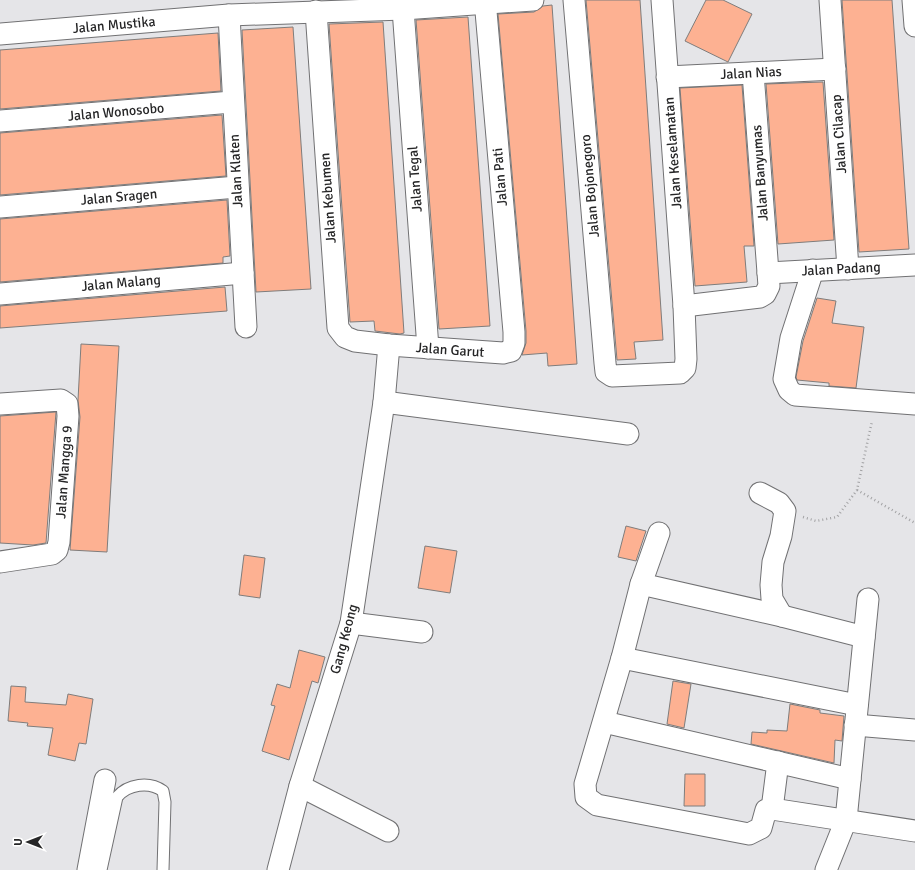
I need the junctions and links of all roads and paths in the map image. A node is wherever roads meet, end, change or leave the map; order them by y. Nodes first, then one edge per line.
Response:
1 (533, 0) edge
2 (574, 0) edge
3 (662, 0) edge
4 (830, 0) edge
5 (913, 0) edge
6 (485, 2) edge
7 (403, 9) junction
8 (316, 11) junction
9 (228, 15) junction
10 (915, 26) edge
11 (0, 34) edge
12 (835, 69) junction
13 (753, 73) junction
14 (668, 77) junction
15 (232, 102) junction
16 (0, 121) edge
17 (237, 188) junction
18 (0, 207) edge
19 (915, 265) edge
20 (848, 269) junction
21 (813, 270) junction
22 (243, 273) junction
23 (768, 273) junction
24 (0, 294) edge
25 (684, 306) junction
26 (246, 327) dead end
27 (428, 348) junction
28 (511, 351) joint
29 (388, 357) junction
30 (606, 372) joint
31 (876, 401) junction
32 (384, 402) junction
33 (0, 404) edge
34 (915, 404) edge
35 (628, 434) dead end
36 (857, 490) junction
37 (760, 493) dead end
38 (785, 510) junction
39 (915, 523) edge
40 (659, 533) dead end
41 (0, 562) edge
42 (641, 584) junction
43 (868, 599) dead end
44 (782, 616) junction
45 (351, 623) junction
46 (422, 632) dead end
47 (864, 637) junction
48 (622, 658) junction
49 (856, 715) junction
50 (604, 722) junction
51 (915, 730) edge
52 (778, 762) junction
53 (850, 779) junction
54 (105, 780) dead end
55 (300, 786) junction
56 (772, 809) junction
57 (846, 820) junction
58 (914, 828) edge
59 (388, 831) dead end
60 (88, 870) edge
61 (101, 870) edge
62 (164, 870) edge
63 (278, 870) edge
64 (826, 870) edge

1 - 6 street, Jalan Mustika
2 - 30 street, Jalan Bojonegoro
3 - 14 street, Jalan Keselamatan
4 - 12 street, Jalan Cilacap
5 - 10 street
6 - 7 street, Jalan Mustika
6 - 28 street, Jalan Pati
7 - 8 street, Jalan Mustika
7 - 27 street, Jalan Tegal
8 - 9 street, Jalan Mustika
8 - 29 street, Jalan Kebumen
9 - 11 street, Jalan Mustika
9 - 15 street, Jalan Klaten
12 - 13 street, Jalan Nias
12 - 20 street, Jalan Cilacap
13 - 14 street, Jalan Nias
13 - 23 street, Jalan Banyumas
14 - 25 street, Jalan Keselamatan
15 - 16 street, Jalan Wonosobo
15 - 17 street, Jalan Klaten
17 - 18 street, Jalan Sragen
17 - 22 street, Jalan Klaten
19 - 20 street, Jalan Padang
20 - 21 street, Jalan Padang
21 - 23 street, Jalan Padang
21 - 31 street
22 - 24 street, Jalan Malang
22 - 26 street, Jalan Klaten
23 - 25 street, Jalan Banyumas
25 - 30 street, Jalan Keselamatan
27 - 28 street, Jalan Garut
27 - 29 street, Jalan Garut
29 - 32 street, Gang Keong
31 - 34 street
31 - 36 path
32 - 35 street
32 - 45 street, Gang Keong
33 - 41 street, Jalan Mangga 9
36 - 38 path
36 - 39 path
37 - 38 street
38 - 44 street
40 - 42 street
42 - 44 street
42 - 48 street
43 - 47 street
44 - 47 street
45 - 46 street
45 - 55 street, Gang Keong
47 - 49 street
48 - 49 street
48 - 50 street
49 - 51 street
49 - 53 street
50 - 52 street
50 - 56 street
52 - 53 street
52 - 56 street
53 - 57 street
54 - 60 street
55 - 59 street
55 - 63 street, Gang Keong
56 - 57 street
57 - 58 street
57 - 64 street
61 - 62 lane

